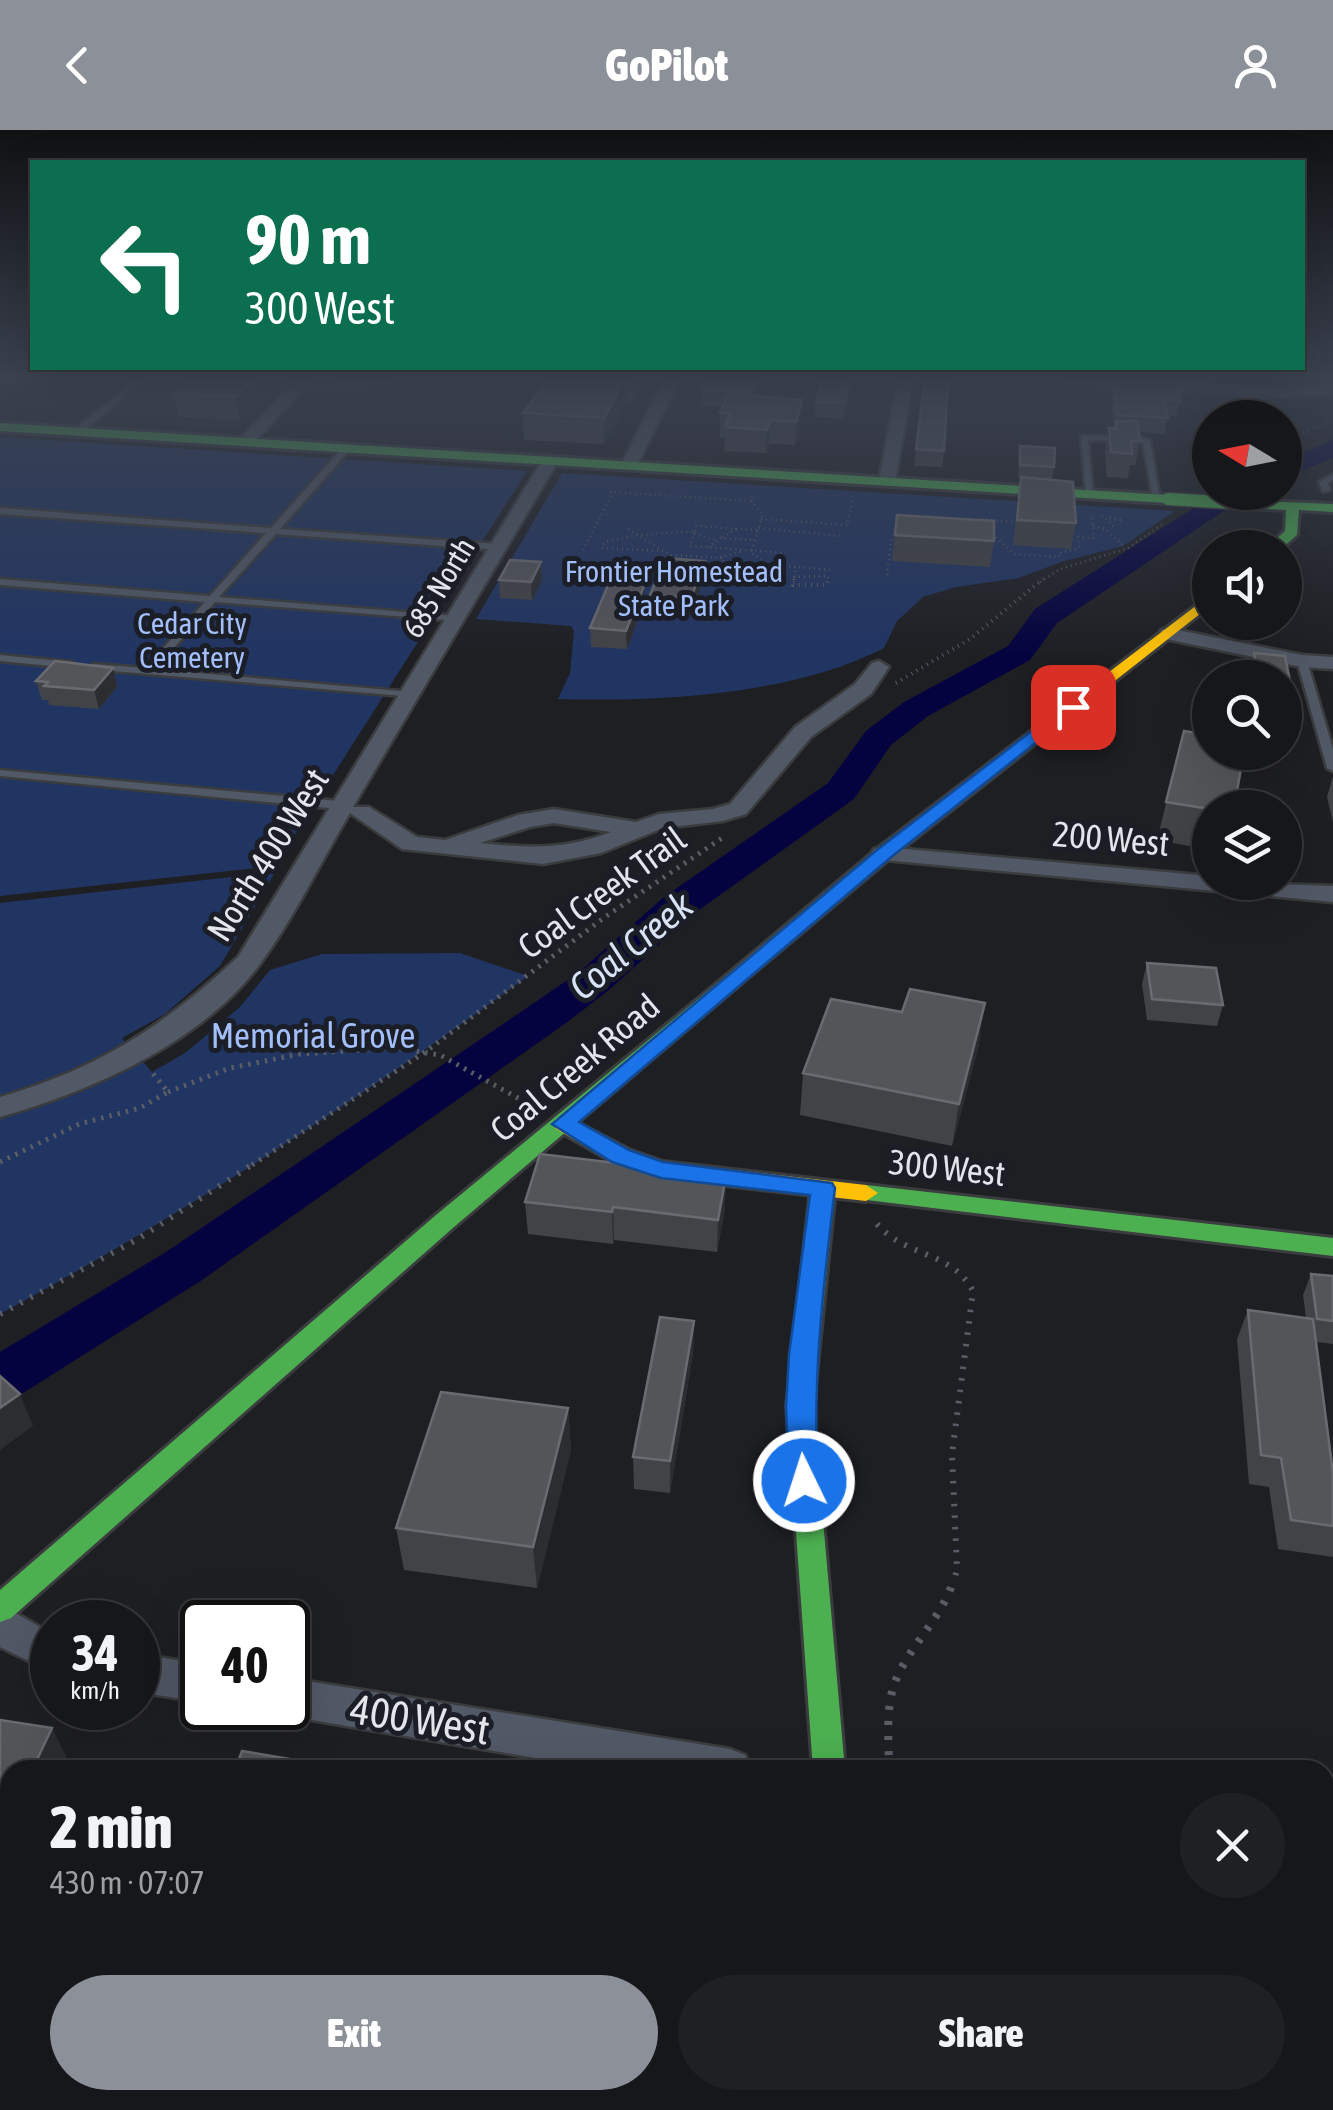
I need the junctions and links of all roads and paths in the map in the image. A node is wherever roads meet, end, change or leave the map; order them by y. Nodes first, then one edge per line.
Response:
1 (327, 471) edge
2 (544, 471) edge
3 (718, 471) edge
4 (888, 471) edge
5 (1087, 471) edge
6 (1155, 471) edge
7 (761, 474) junction
8 (1333, 477) edge
9 (885, 487) junction
10 (855, 492) dead end
11 (1329, 499) edge
12 (1090, 500) junction
13 (751, 501) junction
14 (1192, 504) edge
15 (1302, 504) edge
16 (1165, 505) junction
17 (982, 510) dead end
18 (0, 511) edge
19 (761, 520) junction
20 (1115, 521) dead end
21 (1014, 522) edge
22 (1092, 526) junction
23 (736, 529) junction
24 (758, 529) junction
25 (628, 530) dead end
26 (276, 532) junction
27 (694, 532) junction
28 (990, 532) edge
29 (637, 535) junction
30 (892, 535) edge
31 (841, 536) dead end
32 (721, 538) junction
33 (714, 540) junction
34 (755, 540) junction
35 (983, 540) edge
36 (1116, 540) junction
37 (1000, 542) junction
38 (499, 547) junction
39 (708, 547) junction
40 (992, 547) edge
41 (1007, 548) junction
42 (1128, 548) junction
43 (584, 550) dead end
44 (749, 550) junction
45 (663, 551) junction
46 (784, 552) dead end
47 (669, 555) junction
48 (718, 557) junction
49 (684, 564) junction
50 (771, 565) junction
51 (722, 567) junction
52 (796, 567) junction
53 (834, 570) dead end
54 (668, 573) edge
55 (695, 575) edge
56 (887, 575) dead end
57 (793, 577) junction
58 (0, 582) edge
59 (730, 583) dead end
60 (214, 598) junction
61 (1192, 614) edge
62 (456, 619) junction
63 (1168, 634) junction
64 (0, 658) edge
65 (1297, 660) edge
66 (1302, 661) joint
67 (1333, 663) edge
68 (148, 672) junction
69 (883, 678) joint
70 (411, 694) junction
71 (1333, 768) edge
72 (0, 773) edge
73 (350, 808) junction
74 (703, 817) junction
75 (742, 824) joint
76 (638, 828) junction
77 (716, 842) junction
78 (447, 846) junction
79 (884, 854) junction
80 (1333, 894) edge
81 (425, 1052) junction
82 (136, 1053) junction
83 (168, 1092) junction
84 (0, 1107) edge
85 (538, 1110) dead end
86 (564, 1124) junction
87 (0, 1162) edge
88 (823, 1188) junction
89 (874, 1194) junction
90 (1333, 1246) edge
91 (0, 1314) edge
92 (0, 1610) edge
93 (0, 1622) edge
94 (30, 1642) edge
95 (310, 1701) edge
96 (669, 1760) edge
97 (828, 1760) edge
98 (890, 1760) edge

1 - 26 lane
2 - 38 street, 685 North
3 - 7 main road
4 - 9 street
5 - 12 lane
6 - 16 lane
7 - 9 main road
7 - 13 path
8 - 11 lane
9 - 12 main road
10 - 19 path
11 - 15 main road
12 - 16 main road
12 - 22 path
13 - 19 path
13 - 43 path
14 - 16 main road, bridge
16 - 42 path
17 - 21 path
18 - 26 lane
19 - 24 path
20 - 36 path
22 - 36 path
22 - 41 path
23 - 24 path
23 - 27 path
23 - 32 path
24 - 31 path
24 - 34 path
25 - 29 path
26 - 38 lane
26 - 60 lane
27 - 29 path
27 - 33 path
27 - 39 path
28 - 37 path
29 - 45 path
29 - 45 path
30 - 56 path
32 - 33 path
32 - 34 path
33 - 39 path
34 - 44 path
35 - 37 path
36 - 42 path
37 - 41 path
38 - 62 street, 685 North
39 - 44 path
40 - 41 path
42 - 69 path
44 - 46 path
44 - 48 path
44 - 50 path
45 - 47 path
47 - 48 path
47 - 49 path
48 - 51 path
49 - 51 path
49 - 54 path
50 - 51 path
50 - 52 path
52 - 53 path
52 - 57 path
55 - 59 path
57 - 57 path
58 - 60 lane
60 - 62 lane
60 - 68 lane
61 - 63 main road, Coal Creek Road
62 - 70 street, 685 North
63 - 65 street
63 - 79 main road, Coal Creek Road
64 - 68 lane
66 - 67 street
66 - 71 lane
68 - 70 lane
69 - 74 street
70 - 73 street, North 400 West
72 - 73 lane
73 - 78 street
73 - 82 street, North 400 West
74 - 75 street
74 - 76 street
74 - 77 street
75 - 77 path, Coal Creek Trail
76 - 78 street
76 - 78 street
77 - 81 path, Coal Creek Trail
79 - 80 street, 200 West
79 - 86 main road, Coal Creek Road
81 - 83 path
81 - 85 path
81 - 91 path, Coal Creek Trail
82 - 83 path
82 - 84 street, North 400 West
83 - 87 path
86 - 88 main road, 300 West
86 - 92 main road, Coal Creek Road
88 - 89 main road, 300 West
88 - 97 main road
89 - 90 main road, 300 West
89 - 98 path
93 - 94 street
95 - 96 street, 400 West

